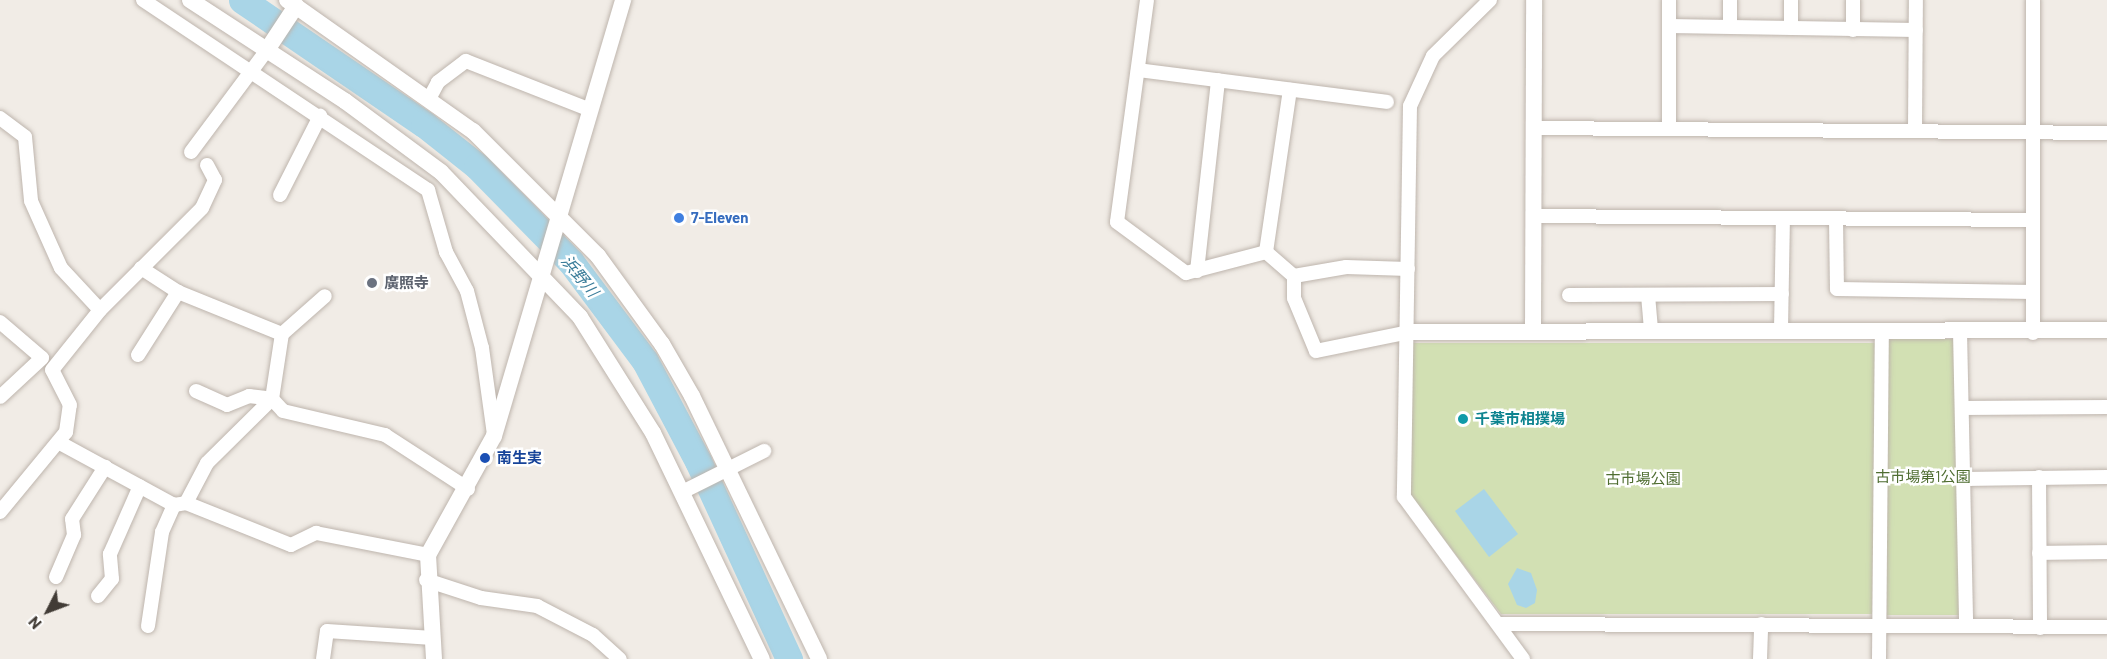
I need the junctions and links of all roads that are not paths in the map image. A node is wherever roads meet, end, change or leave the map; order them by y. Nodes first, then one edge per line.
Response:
1 (143, 0) edge
2 (190, 0) edge
3 (623, 0) edge
4 (1147, 0) edge
5 (1490, 0) edge
6 (1534, 0) edge
7 (1669, 0) edge
8 (1730, 0) edge
9 (1791, 0) edge
10 (1853, 0) edge
11 (1916, 0) edge
12 (2033, 0) edge
13 (291, 3) edge
14 (1669, 26) junction
15 (1730, 26) junction
16 (1791, 28) junction
17 (1853, 30) junction
18 (1916, 30) junction
19 (267, 50) junction
20 (1138, 70) junction
21 (252, 71) junction
22 (1218, 80) junction
23 (1290, 90) junction
24 (429, 99) junction
25 (1387, 102) dead end
26 (588, 109) junction
27 (320, 116) junction
28 (0, 118) edge
29 (1669, 126) junction
30 (1536, 128) junction
31 (1915, 130) junction
32 (2033, 130) junction
33 (2107, 133) edge
34 (191, 152) dead end
35 (207, 165) dead end
36 (441, 172) junction
37 (428, 190) junction
38 (280, 195) dead end
39 (558, 212) junction
40 (1533, 216) junction
41 (1783, 218) junction
42 (1836, 219) junction
43 (2033, 220) junction
44 (1266, 252) junction
45 (141, 268) junction
46 (1408, 269) junction
47 (1197, 271) junction
48 (544, 275) junction
49 (1294, 276) junction
50 (178, 292) junction
51 (2033, 292) junction
52 (1782, 294) junction
53 (1569, 295) dead end
54 (1648, 295) junction
55 (325, 296) dead end
56 (100, 310) junction
57 (0, 322) edge
58 (1533, 328) junction
59 (1651, 329) junction
60 (1781, 330) junction
61 (2107, 330) edge
62 (1882, 331) junction
63 (1408, 332) junction
64 (1960, 332) junction
65 (2033, 333) junction
66 (282, 334) junction
67 (138, 355) dead end
68 (42, 358) junction
69 (52, 370) junction
70 (196, 391) dead end
71 (0, 397) edge
72 (272, 399) junction
73 (2107, 407) edge
74 (1962, 408) junction
75 (494, 436) junction
76 (60, 443) junction
77 (764, 451) dead end
78 (105, 467) junction
79 (728, 468) junction
80 (2038, 477) junction
81 (2107, 477) edge
82 (1963, 478) junction
83 (140, 486) junction
84 (468, 489) junction
85 (682, 492) junction
86 (180, 504) junction
87 (0, 512) edge
88 (2107, 552) edge
89 (2039, 554) junction
90 (428, 555) junction
91 (56, 577) dead end
92 (426, 580) junction
93 (98, 596) dead end
94 (1500, 624) junction
95 (1761, 624) junction
96 (1880, 624) junction
97 (148, 626) dead end
98 (1966, 626) junction
99 (2107, 627) edge
100 (2040, 628) junction
101 (433, 638) junction
102 (323, 659) edge
103 (434, 659) edge
104 (620, 659) edge
105 (762, 659) edge
106 (819, 659) edge
107 (1523, 659) edge
108 (1760, 659) edge
109 (1879, 659) edge

1 - 21 street
2 - 19 street
3 - 26 street
4 - 20 street
5 - 46 street
6 - 30 street
7 - 14 street
8 - 15 street
9 - 16 street
10 - 17 street
11 - 18 street
12 - 32 street
13 - 19 street
13 - 24 street
14 - 15 street
14 - 29 street
15 - 16 street
16 - 17 street
17 - 18 street
18 - 31 street
19 - 21 street
19 - 36 street
20 - 22 street
20 - 47 street
21 - 27 street
21 - 34 street
22 - 23 street
22 - 47 street
23 - 25 street
23 - 44 street
24 - 26 street
24 - 39 street
26 - 39 street
27 - 37 street
27 - 38 street
28 - 56 street
29 - 30 street
29 - 31 street
30 - 40 street
31 - 32 street
32 - 33 street
32 - 43 street
35 - 45 street
36 - 37 street
36 - 48 street
37 - 75 street
39 - 48 street
39 - 79 street
40 - 41 street
40 - 58 street
41 - 42 street
41 - 52 street
42 - 43 street
42 - 51 street
43 - 51 street
44 - 47 street
44 - 49 street
45 - 50 street
45 - 56 street
46 - 49 street
46 - 63 street
48 - 75 street
48 - 85 street
49 - 63 street
50 - 66 street
50 - 67 street
51 - 65 street
52 - 54 street
52 - 60 street
53 - 54 street
54 - 59 street
55 - 66 street
56 - 69 street
57 - 68 street
58 - 59 street
58 - 63 street
59 - 60 street
60 - 62 street
61 - 65 street
62 - 64 street
62 - 96 street
63 - 94 street
64 - 65 street
64 - 74 street
66 - 72 street
68 - 69 street
68 - 71 street
69 - 76 street
70 - 72 street
72 - 84 street
72 - 86 street
73 - 74 street
74 - 82 street
75 - 84 street
76 - 78 street
76 - 87 street
77 - 79 street
78 - 83 street
78 - 91 street
79 - 85 street
79 - 106 street
80 - 81 street
80 - 82 street
80 - 89 street
82 - 98 street
83 - 86 street
83 - 93 street
84 - 90 street
85 - 105 street
86 - 90 street
86 - 97 street
88 - 89 street
89 - 100 street
90 - 92 street
92 - 101 street
92 - 104 street
94 - 95 street
94 - 107 street
95 - 96 street
95 - 108 street
96 - 98 street
96 - 109 street
98 - 100 street
99 - 100 street
101 - 102 street
101 - 103 street

